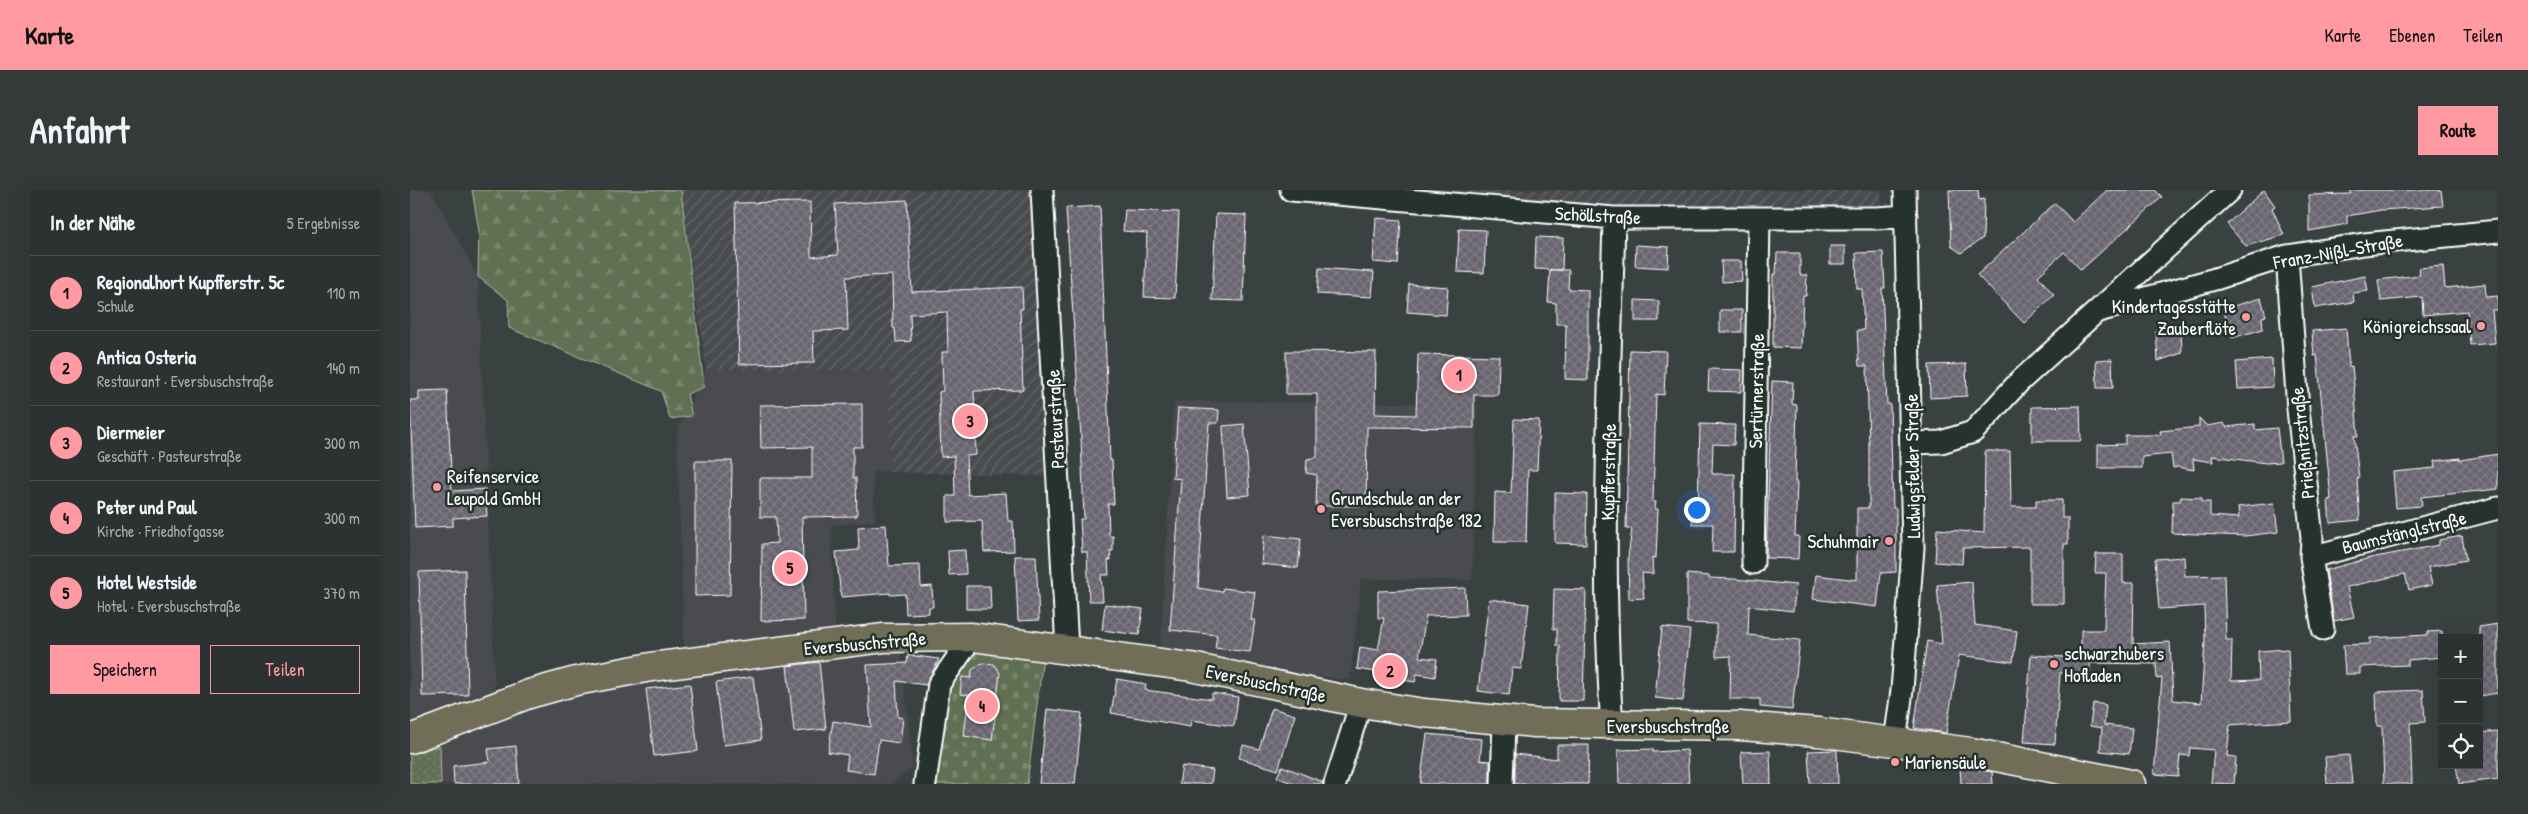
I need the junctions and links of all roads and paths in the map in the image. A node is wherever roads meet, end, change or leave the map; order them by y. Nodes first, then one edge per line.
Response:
1 (1042, 190) edge
2 (1290, 190) edge
3 (1905, 190) edge
4 (2230, 190) edge
5 (1906, 216) junction
6 (1614, 218) junction
7 (1759, 219) junction
8 (2498, 231) edge
9 (2287, 256) junction
10 (2094, 312) junction
11 (1912, 444) junction
12 (2498, 508) edge
13 (2311, 556) junction
14 (1753, 563) dead end
15 (2323, 629) dead end
16 (972, 637) junction
17 (1067, 649) junction
18 (1361, 703) junction
19 (1504, 721) junction
20 (1612, 726) junction
21 (410, 739) edge
22 (1895, 742) junction
23 (925, 784) edge
24 (1335, 784) edge
25 (1502, 784) edge
26 (2131, 784) edge

1 - 17 street, Pasteurstraße
2 - 6 street, Schöllstraße
3 - 5 street, Ludwigsfelder Straße
4 - 10 street
5 - 7 street, Schöllstraße
5 - 11 street, Ludwigsfelder Straße
6 - 7 street, Schöllstraße
6 - 20 street, Kupfferstraße
7 - 14 street, Sertürnerstraße
8 - 9 street, Franz-Nißl-Straße
9 - 10 street, Franz-Nißl-Straße
9 - 13 street, Prießnitzstraße
10 - 11 street
11 - 22 street, Ludwigsfelder Straße
12 - 13 street, Baumstänglstraße
13 - 15 street, Prießnitzstraße
16 - 17 main road, Eversbuschstraße
16 - 21 main road, Eversbuschstraße
16 - 23 street
17 - 18 main road, Eversbuschstraße
18 - 19 main road, Eversbuschstraße
18 - 24 street
19 - 20 main road, Eversbuschstraße
19 - 25 street
20 - 22 main road, Eversbuschstraße
22 - 26 main road, Eversbuschstraße

